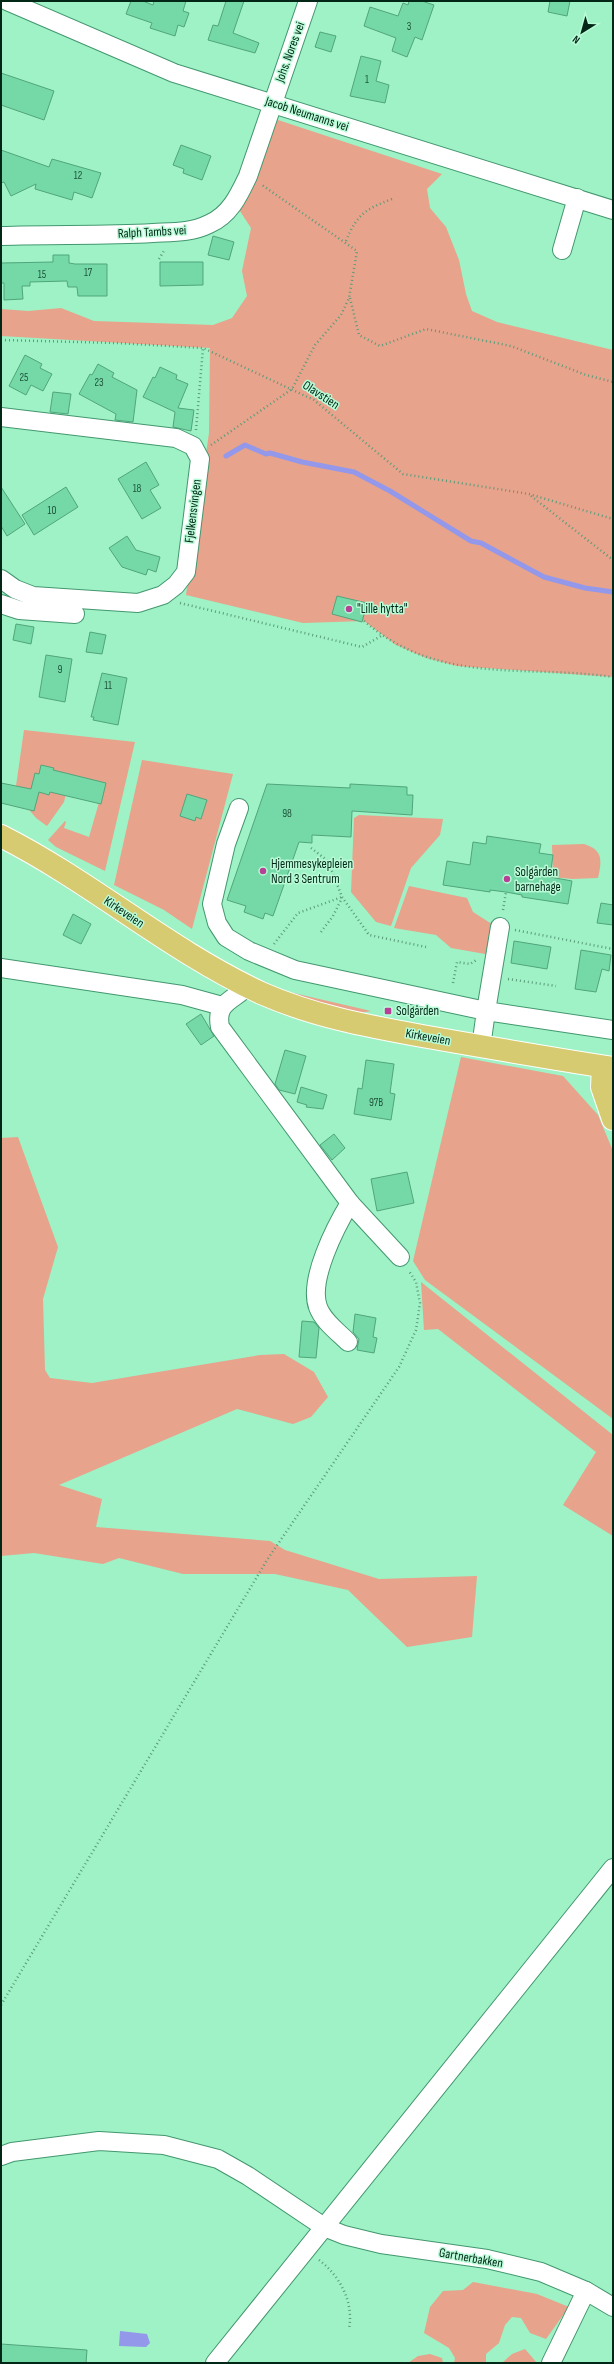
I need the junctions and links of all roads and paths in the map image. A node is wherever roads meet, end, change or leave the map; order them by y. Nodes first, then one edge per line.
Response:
1 (6, 1) edge
2 (308, 1) edge
3 (272, 103) junction
4 (248, 176) junction
5 (576, 198) junction
6 (392, 199) dead end
7 (613, 210) edge
8 (1, 236) edge
9 (346, 241) junction
10 (562, 250) dead end
11 (350, 298) junction
12 (1, 340) edge
13 (203, 348) junction
14 (613, 382) edge
15 (292, 389) junction
16 (1, 417) edge
17 (197, 452) junction
18 (529, 494) junction
19 (613, 519) edge
20 (613, 560) edge
21 (1, 579) edge
22 (163, 595) junction
23 (1, 604) edge
24 (75, 614) dead end
25 (364, 621) dead end
26 (381, 636) junction
27 (613, 677) edge
28 (239, 808) dead end
29 (1, 836) edge
30 (311, 848) dead end
31 (342, 897) junction
32 (500, 927) joint
33 (321, 932) dead end
34 (426, 947) dead end
35 (613, 949) edge
36 (265, 958) junction
37 (478, 959) dead end
38 (1, 968) edge
39 (492, 977) junction
40 (453, 983) dead end
41 (248, 986) junction
42 (556, 986) dead end
43 (222, 1006) junction
44 (486, 1011) junction
45 (613, 1030) edge
46 (481, 1047) junction
47 (608, 1067) edge
48 (613, 1119) edge
49 (350, 1203) junction
50 (400, 1257) joint
51 (348, 1342) dead end
52 (613, 1868) edge
53 (1, 2005) edge
54 (1, 2156) edge
55 (324, 2227) junction
56 (305, 2250) junction
57 (586, 2291) junction
58 (613, 2307) edge
59 (349, 2329) dead end
60 (215, 2363) edge
61 (551, 2363) edge

1 - 3 street, Jacob Neumanns vei
2 - 3 street, Johs. Nores vei
3 - 4 street, Ralph Tambs vei
3 - 5 street, Jacob Neumanns vei
4 - 8 street, Ralph Tambs vei
4 - 9 path
5 - 7 street, Jacob Neumanns vei
5 - 10 street
6 - 9 path
9 - 11 path
11 - 14 path
11 - 15 path
12 - 13 path, Olavstien
13 - 15 path, Olavstien
13 - 17 path
15 - 17 path
15 - 18 path, Olavstien
16 - 17 street
17 - 22 street, Fjelkensvingen
18 - 19 path, Olavstien
18 - 20 path
21 - 22 street, Fjelkensvingen
22 - 26 path
23 - 24 street
25 - 26 path
26 - 27 path
28 - 36 street
29 - 41 main road, Kirkeveien
30 - 31 path
31 - 33 path
31 - 34 path
31 - 36 path
32 - 35 path
32 - 39 street
36 - 44 street
37 - 40 path
38 - 43 street
39 - 42 path
39 - 44 street
41 - 43 street
41 - 46 main road, Kirkeveien
43 - 49 street
44 - 45 street
44 - 46 street
46 - 47 main road, Kirkeveien
47 - 48 main road
49 - 50 street
49 - 51 street
50 - 53 path
52 - 55 street
54 - 55 street, Gartnerbakken
55 - 56 street
55 - 57 street, Gartnerbakken
56 - 59 path
56 - 60 street
57 - 58 street, Gartnerbakken
57 - 61 street

